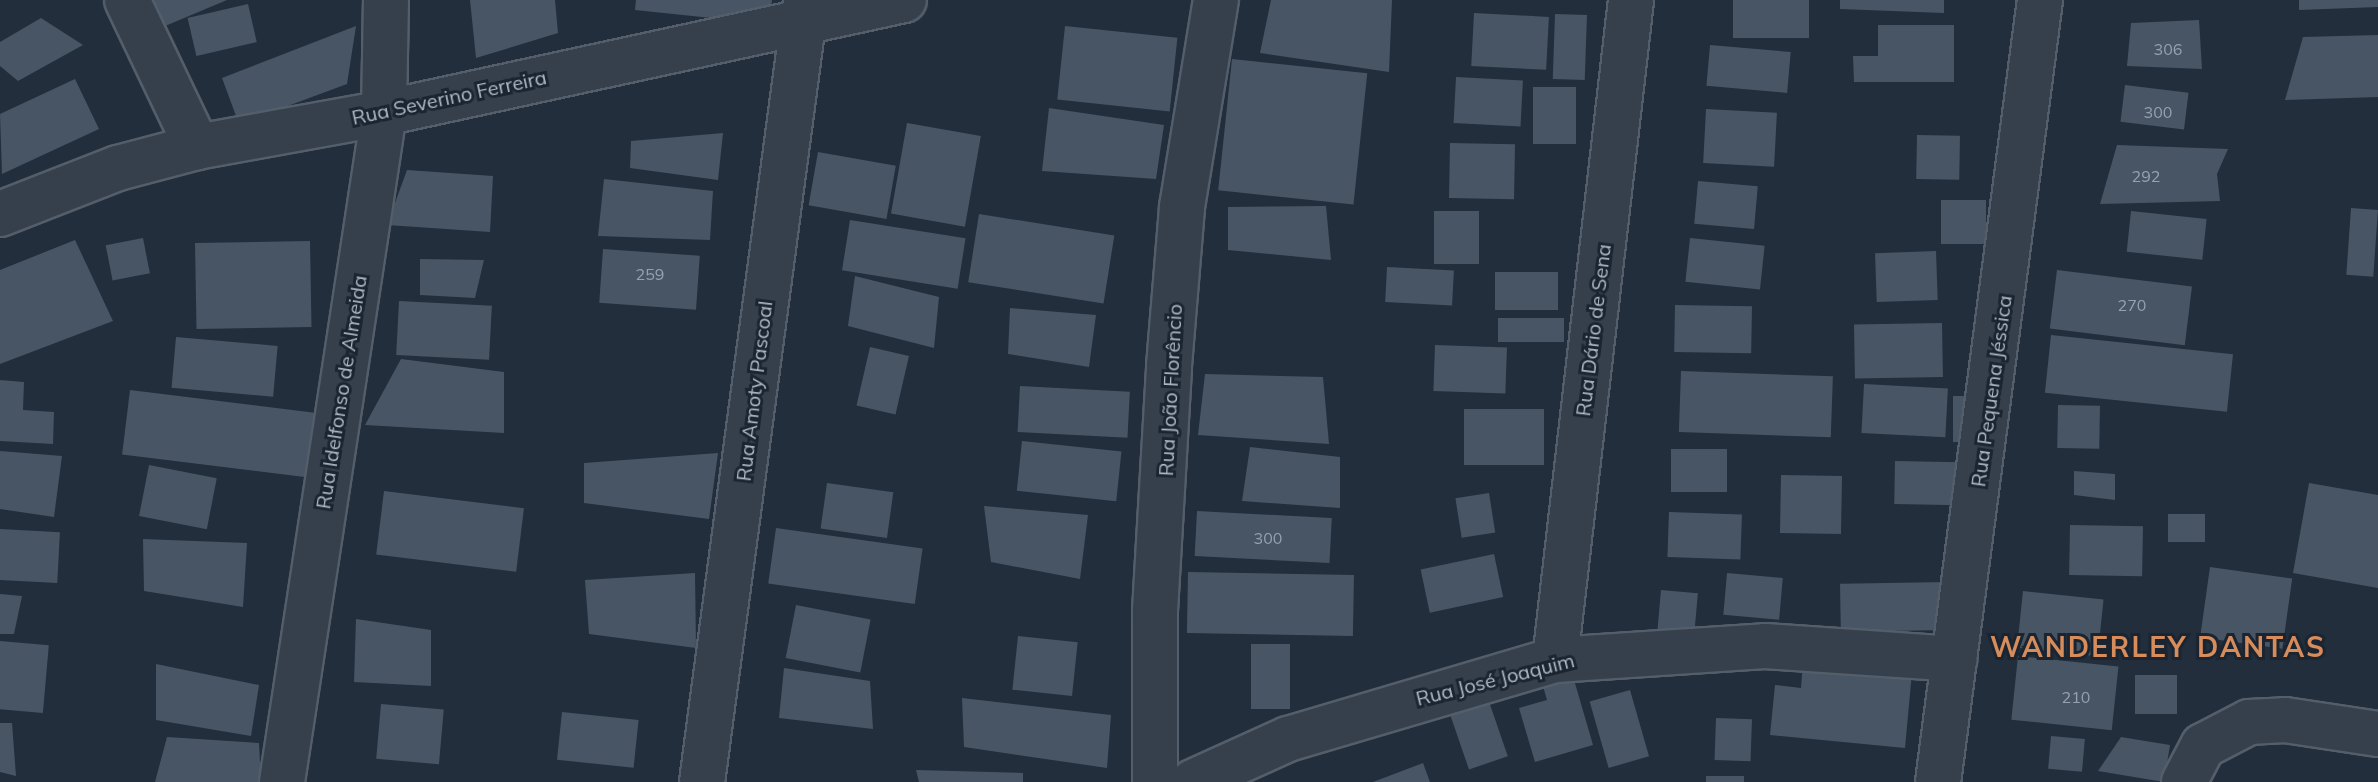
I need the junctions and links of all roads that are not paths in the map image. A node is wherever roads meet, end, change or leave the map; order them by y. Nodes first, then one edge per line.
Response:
1 (127, 0) edge
2 (386, 0) edge
3 (904, 0) edge
4 (1216, 0) edge
5 (1631, 0) edge
6 (2040, 0) edge
7 (806, 12) edge
8 (384, 113) junction
9 (197, 147) junction
10 (0, 214) edge
11 (1955, 659) junction
12 (1555, 660) junction
13 (2376, 728) edge
14 (282, 782) edge
15 (702, 782) edge
16 (1155, 782) edge
17 (1193, 782) edge
18 (1938, 782) edge
19 (2184, 782) edge

1 - 9 street
2 - 8 street, Rua Idelfonso de Almeida
3 - 7 street, Rua Severino Ferreira
4 - 16 street, Rua João Florêncio
5 - 12 street, Rua Dário de Sena
6 - 11 street, Rua Pequena Jéssica
7 - 8 street, Rua Severino Ferreira
7 - 15 street, Rua Amoty Pascoal
8 - 9 street, Rua Severino Ferreira
8 - 14 street, Rua Idelfonso de Almeida
9 - 10 street, Rua Severino Ferreira
11 - 12 street, Rua José Joaquim
11 - 18 street, Rua Pequena Jéssica
12 - 17 street, Rua José Joaquim
13 - 19 street

